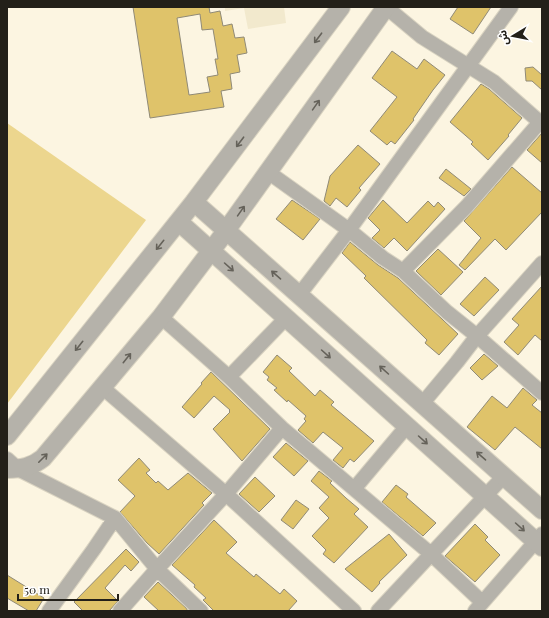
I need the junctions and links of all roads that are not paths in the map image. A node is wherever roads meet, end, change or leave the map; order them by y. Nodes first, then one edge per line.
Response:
1 (341, 7) edge
2 (386, 7) edge
3 (511, 7) edge
4 (468, 65) junction
5 (541, 123) edge
6 (268, 172) junction
7 (194, 202) junction
8 (179, 222) junction
9 (349, 230) junction
10 (226, 231) junction
11 (211, 251) junction
12 (542, 263) edge
13 (403, 271) junction
14 (299, 295) junction
15 (161, 317) junction
16 (286, 318) junction
17 (477, 336) junction
18 (229, 377) junction
19 (103, 388) junction
20 (542, 393) edge
21 (422, 404) junction
22 (407, 426) junction
23 (282, 428) junction
24 (7, 436) edge
25 (11, 466) edge
26 (504, 476) junction
27 (354, 489) junction
28 (226, 494) junction
29 (485, 496) junction
30 (542, 510) edge
31 (115, 518) junction
32 (540, 540) edge
33 (431, 554) junction
34 (157, 569) junction
35 (479, 607) edge
36 (50, 611) edge
37 (120, 611) edge
38 (201, 611) edge
39 (354, 611) edge
40 (378, 611) edge

1 -> 7 street
2 - 4 street
6 -> 2 street
3 - 4 street
4 - 5 street
4 - 9 street
5 - 13 street
6 - 9 street
10 -> 6 street
7 - 8 street
7 - 10 street
8 - 11 street
8 -> 24 street
9 - 13 street
9 - 14 street
10 - 11 street
14 -> 10 street
11 - 15 street
11 -> 16 street
12 - 17 street
13 - 17 street
21 -> 14 street
15 - 18 street
19 -> 15 street
16 - 18 street
16 -> 22 street
17 - 20 street
17 - 21 street
18 - 23 street
25 -> 19 street
19 - 28 street
26 -> 21 street
22 - 27 street
22 -> 29 street
23 - 27 street
23 - 28 street
25 - 31 street
26 - 29 street
26 - 30 street
27 - 33 street
28 - 34 street
28 - 39 street
29 -> 32 street
29 - 33 street
31 - 34 street
31 - 36 street
32 - 35 street
33 - 35 street
33 - 40 street
34 - 37 street
34 - 38 street

